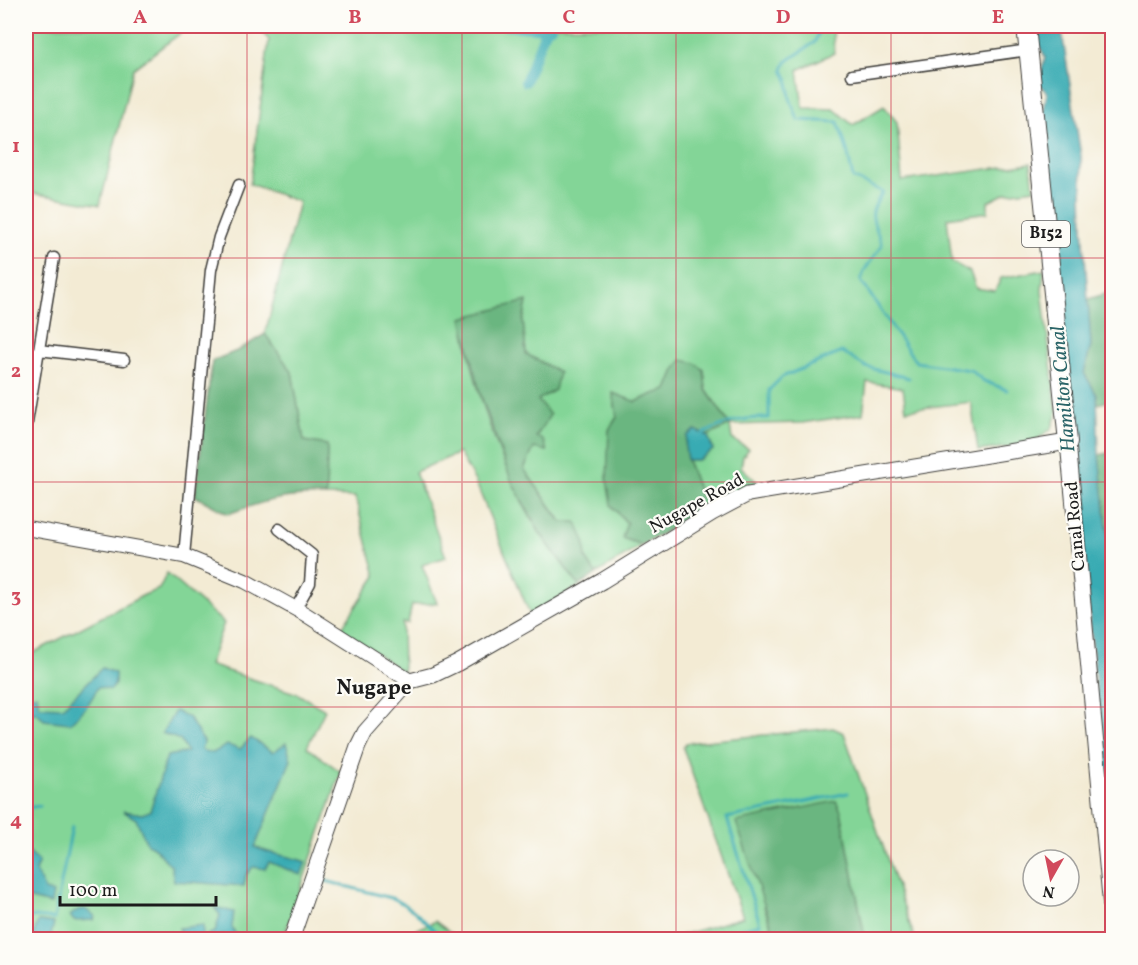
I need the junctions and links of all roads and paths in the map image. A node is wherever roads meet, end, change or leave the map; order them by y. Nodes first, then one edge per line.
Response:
1 (1026, 26) edge
2 (1029, 50) junction
3 (852, 75) dead end
4 (239, 184) dead end
5 (54, 258) dead end
6 (39, 350) junction
7 (124, 360) dead end
8 (26, 429) edge
9 (1068, 442) junction
10 (26, 528) edge
11 (279, 529) dead end
12 (184, 556) junction
13 (296, 608) junction
14 (410, 681) junction
15 (1113, 919) edge
16 (291, 939) edge

1 - 2 main road, Canal Road / B152
2 - 3 street
2 - 9 main road, Canal Road / B152
4 - 12 street
5 - 6 street
6 - 7 street
6 - 8 street
9 - 14 main road, Nugape Road
9 - 15 main road, Canal Road
10 - 12 street
11 - 13 street
12 - 13 street
13 - 14 street
14 - 16 main road

